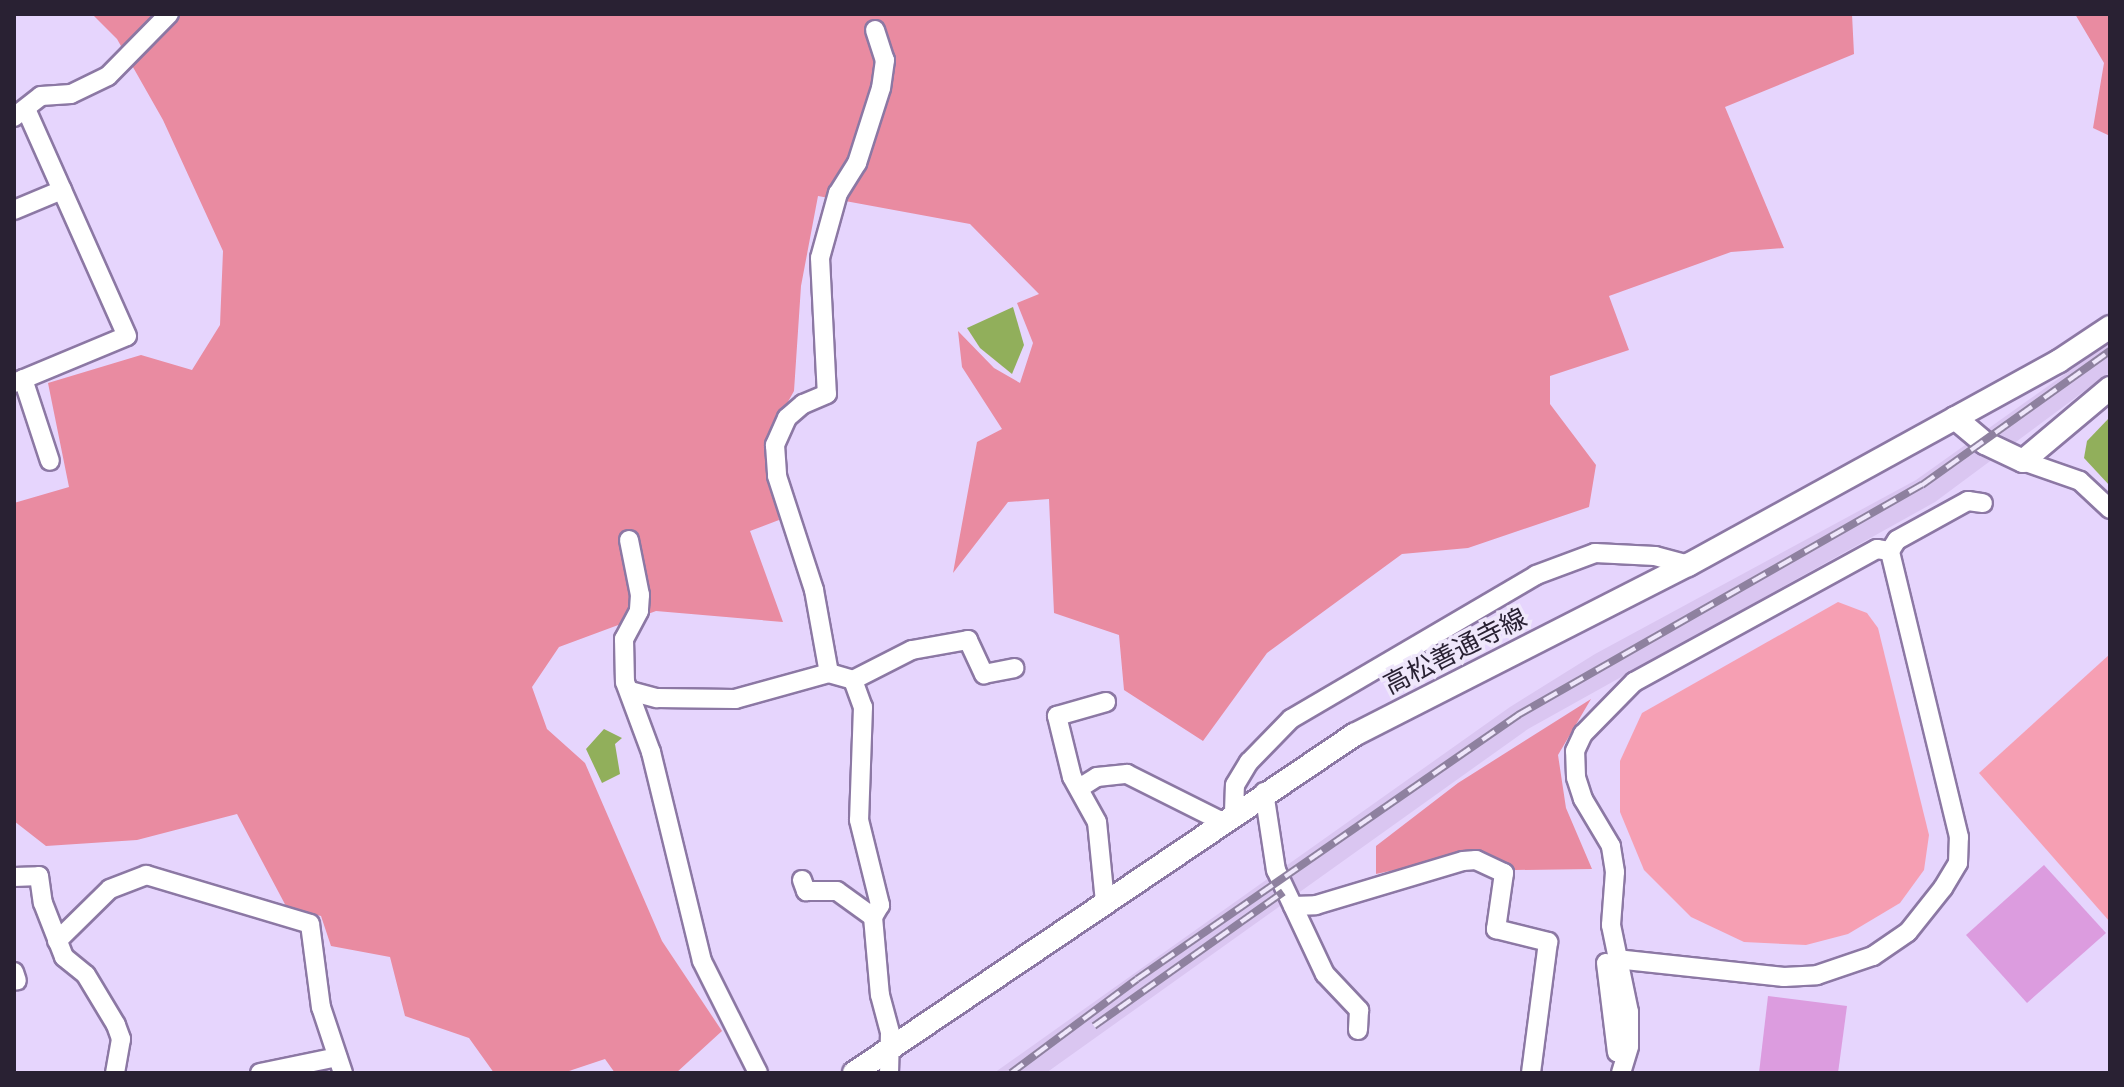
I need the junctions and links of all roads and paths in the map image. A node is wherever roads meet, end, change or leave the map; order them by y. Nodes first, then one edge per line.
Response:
1 (169, 14) edge
2 (875, 30) dead end
3 (21, 114) edge
4 (62, 190) junction
5 (14, 210) edge
6 (2110, 327) edge
7 (18, 381) edge
8 (2110, 388) edge
9 (1955, 418) junction
10 (50, 461) dead end
11 (2023, 461) junction
12 (1983, 503) dead end
13 (2110, 509) edge
14 (629, 540) dead end
15 (1890, 551) junction
16 (1688, 565) junction
17 (1014, 668) dead end
18 (829, 673) junction
19 (853, 680) junction
20 (630, 691) junction
21 (1106, 702) dead end
22 (1081, 787) junction
23 (1264, 792) junction
24 (1227, 817) junction
25 (14, 877) edge
26 (802, 880) dead end
27 (1602, 886) dead end
28 (1105, 902) junction
29 (1293, 906) junction
30 (873, 917) junction
31 (57, 941) junction
32 (1616, 959) junction
33 (1622, 1014) junction
34 (1358, 1030) dead end
35 (889, 1062) edge
36 (340, 1065) edge
37 (115, 1073) edge
38 (260, 1073) edge
39 (758, 1073) edge
40 (854, 1073) edge
41 (1531, 1073) edge
42 (1610, 1073) edge
43 (1621, 1073) edge

1 - 3 street
2 - 18 street
3 - 4 street
4 - 5 street
4 - 7 street
6 - 9 main road, 高松善通寺線
7 - 10 street
8 - 11 main road
9 - 11 main road
9 - 16 main road, 高松善通寺線
11 - 13 street
12 - 15 street
14 - 20 street
15 - 32 street
15 - 32 street
16 - 23 main road, 高松善通寺線
16 - 24 street
17 - 19 street
18 - 19 street
18 - 20 street
19 - 30 street
20 - 39 street
21 - 22 street
22 - 24 street
22 - 28 street
23 - 24 main road, 高松善通寺線
23 - 29 street
24 - 28 main road, 高松善通寺線
25 - 31 street
26 - 30 street
27 - 33 street
28 - 35 main road, 高松善通寺線
29 - 34 street
29 - 41 street
30 - 35 street
31 - 36 street
31 - 37 street
32 - 33 street
33 - 42 street
33 - 43 street
35 - 40 main road, 高松善通寺線
36 - 38 street

